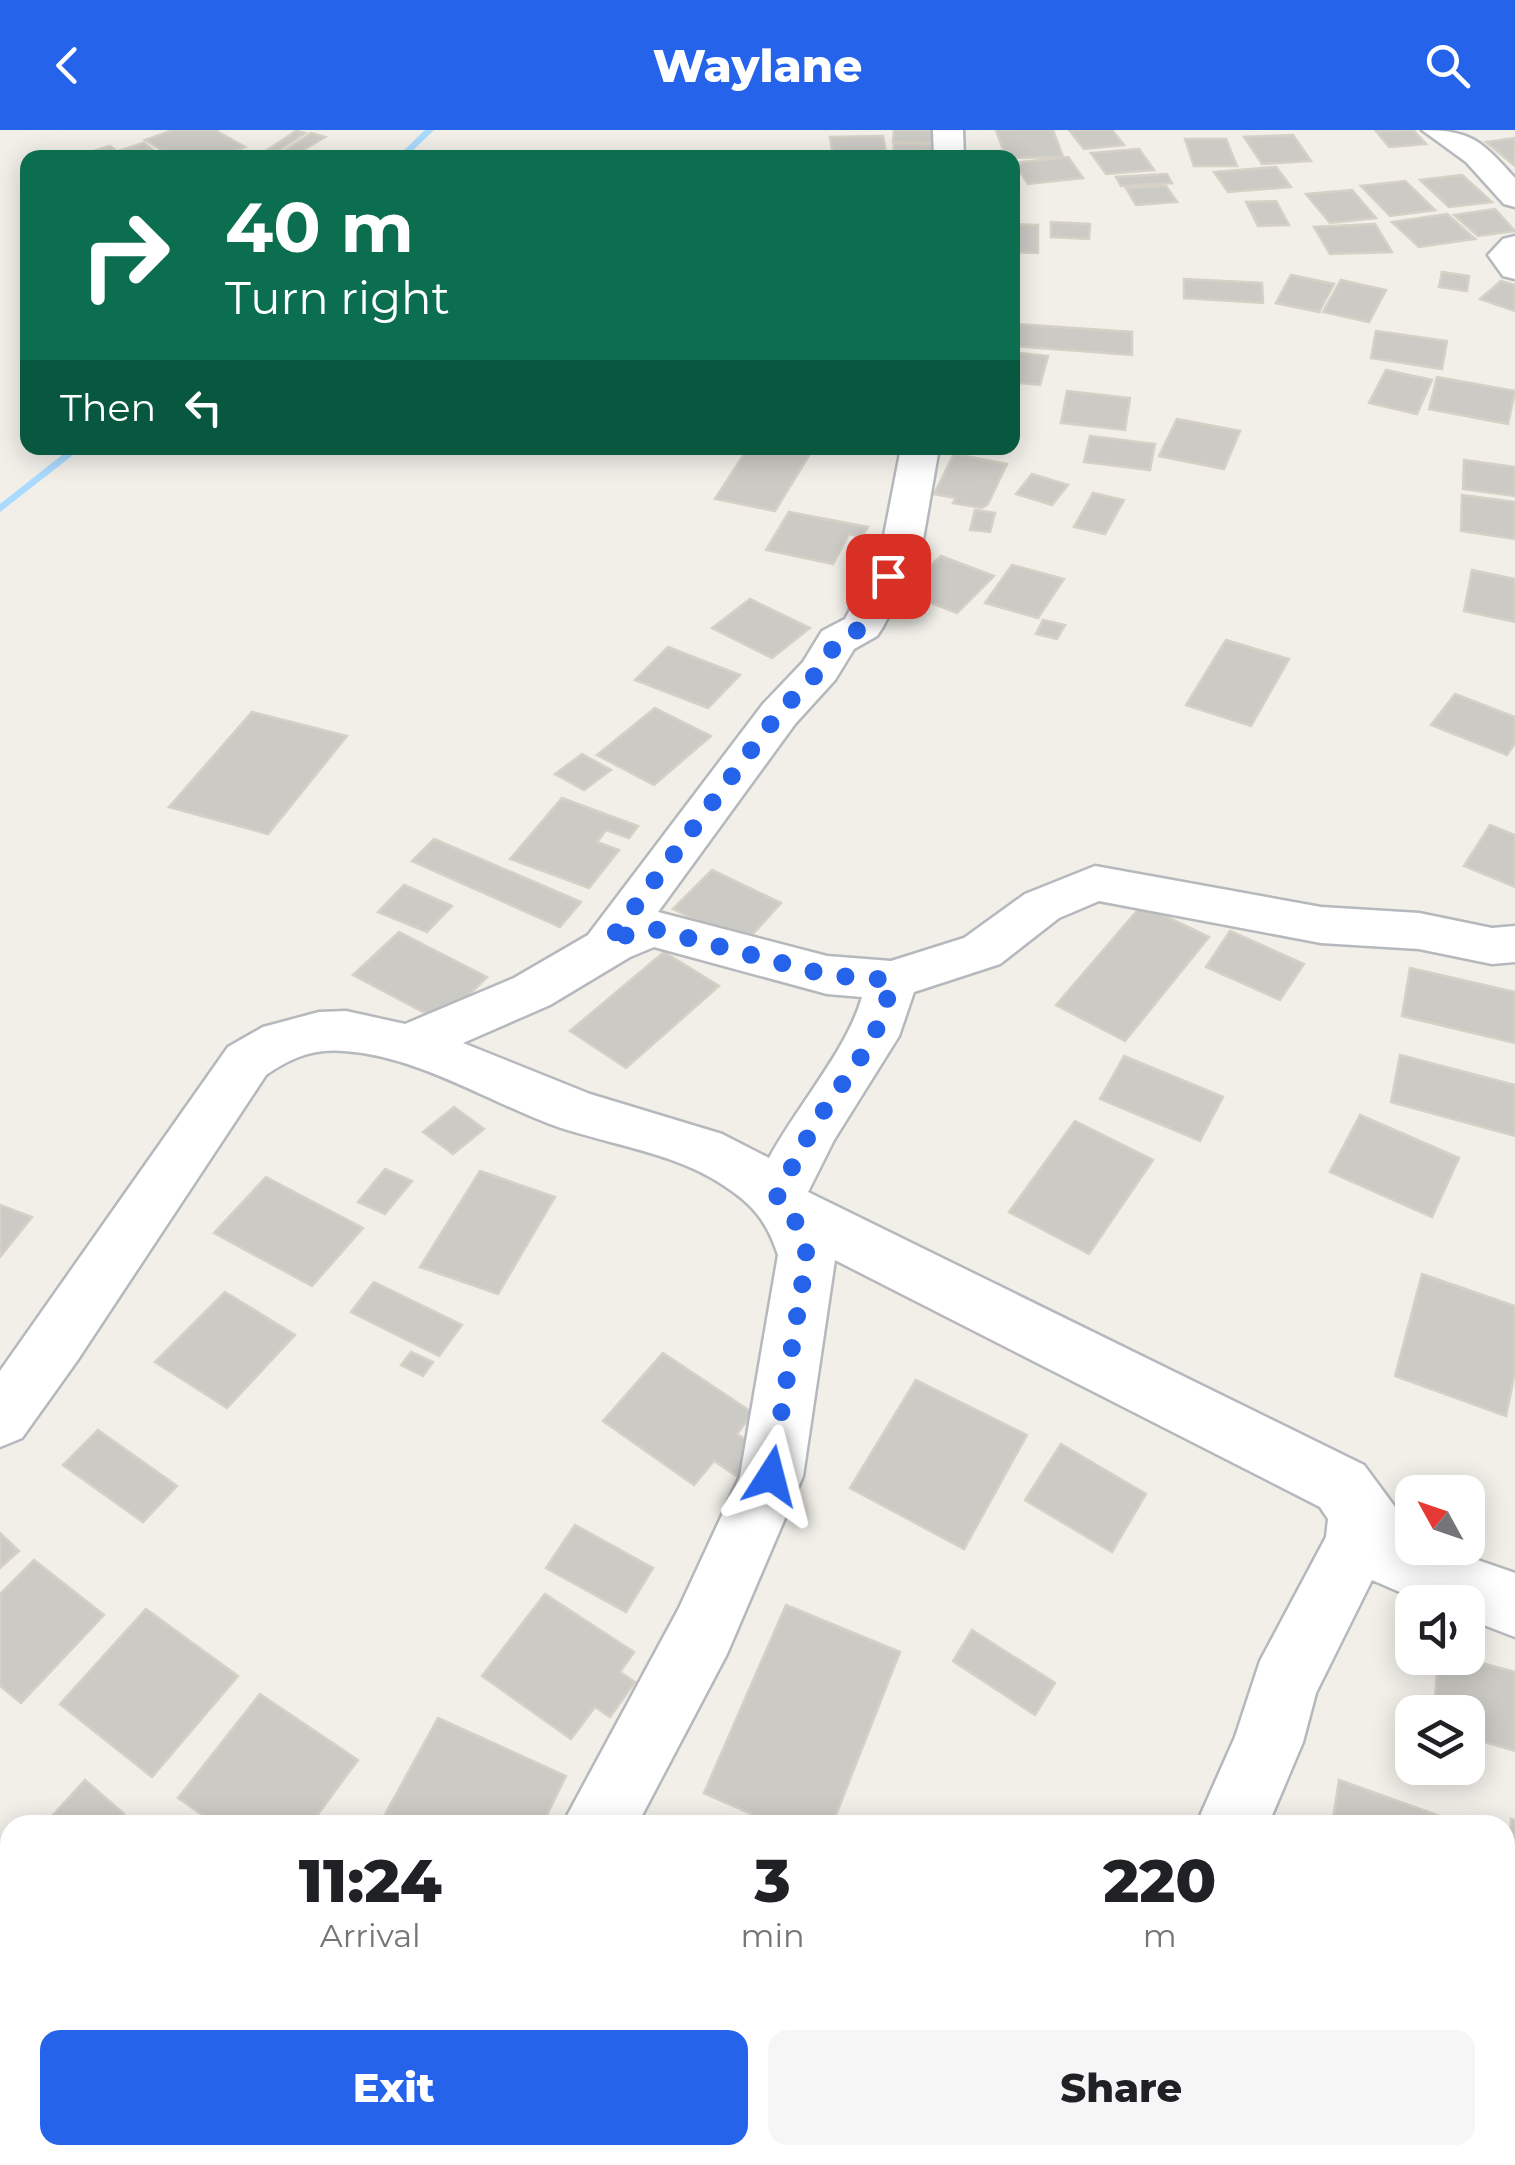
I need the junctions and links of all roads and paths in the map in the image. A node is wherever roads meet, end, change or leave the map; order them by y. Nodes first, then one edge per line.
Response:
1 (1437, 130) edge
2 (1515, 198) edge
3 (1515, 246) edge
4 (1515, 270) edge
5 (919, 455) edge
6 (608, 943) junction
7 (1515, 944) edge
8 (891, 980) junction
9 (405, 1046) junction
10 (785, 1204) junction
11 (0, 1418) edge
12 (1361, 1516) junction
13 (1515, 1605) edge
14 (603, 1815) edge
15 (1236, 1815) edge

1 - 2 street
3 - 4 street
5 - 6 street
6 - 8 street
6 - 9 street
7 - 8 street
8 - 10 street
9 - 10 street
9 - 11 street
10 - 12 street
10 - 14 street
12 - 13 street
12 - 15 street

